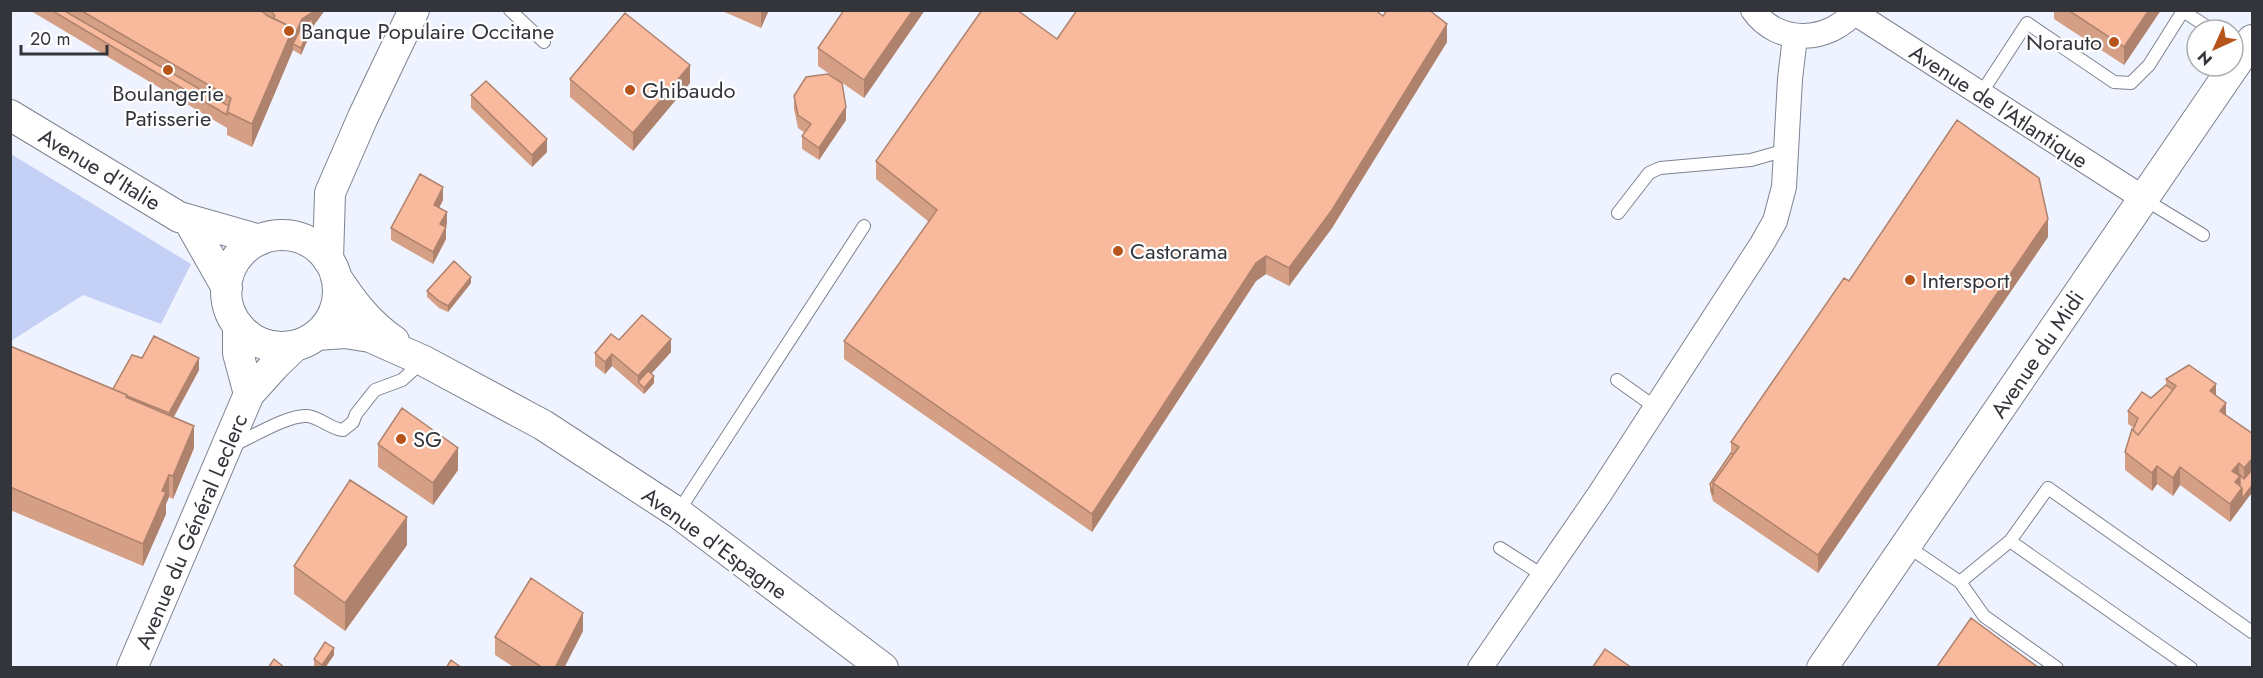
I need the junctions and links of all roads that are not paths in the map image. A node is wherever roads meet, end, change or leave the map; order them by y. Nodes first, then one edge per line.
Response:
1 (414, 10) edge
2 (510, 10) edge
3 (1753, 10) edge
4 (1855, 11) edge
5 (2193, 18) edge
6 (1796, 36) junction
7 (544, 42) dead end
8 (2221, 78) edge
9 (1980, 95) junction
10 (10, 115) edge
11 (1786, 150) junction
12 (330, 194) junction
13 (2143, 198) junction
14 (1618, 213) dead end
15 (189, 221) junction
16 (864, 226) dead end
17 (2203, 235) dead end
18 (289, 236) junction
19 (260, 240) junction
20 (332, 268) junction
21 (227, 288) junction
22 (238, 325) junction
23 (306, 341) junction
24 (424, 361) junction
25 (1617, 380) dead end
26 (249, 394) junction
27 (1656, 407) junction
28 (225, 449) junction
29 (678, 513) junction
30 (2010, 541) junction
31 (1906, 545) junction
32 (1500, 548) dead end
33 (1544, 576) junction
34 (1960, 582) junction
35 (2253, 632) edge
36 (132, 668) edge
37 (883, 668) edge
38 (1480, 668) edge
39 (1822, 668) edge
40 (2057, 668) edge
41 (2191, 668) edge

1 - 12 street
2 - 7 lane
3 - 6 street
4 - 6 street
4 - 9 street, Avenue de l'Atlantique
5 - 9 lane
6 - 11 street
8 - 13 street, Avenue du Midi
9 - 13 street, Avenue de l'Atlantique
10 - 15 street, Avenue d'Italie
11 - 14 lane
11 - 27 street
12 - 18 street
12 - 20 street
13 - 17 lane
13 - 31 street, Avenue du Midi
15 - 19 street, Avenue d'Italie
15 - 21 street
16 - 29 lane
18 - 19 street
18 - 20 street
19 - 21 street
20 - 23 street
20 - 24 street
21 - 22 street
22 - 23 street
22 - 26 street, Avenue du Général Leclerc
23 - 24 street
23 - 26 street, Avenue du Général Leclerc
24 - 28 lane
24 - 29 street, Avenue d'Espagne
25 - 27 lane
26 - 28 street, Avenue du Général Leclerc
27 - 33 street
28 - 36 street, Avenue du Général Leclerc
29 - 37 street, Avenue d'Espagne
30 - 34 lane
30 - 35 lane
30 - 41 lane
31 - 34 lane
31 - 39 street, Avenue du Midi
32 - 33 lane
33 - 38 street
34 - 40 lane

